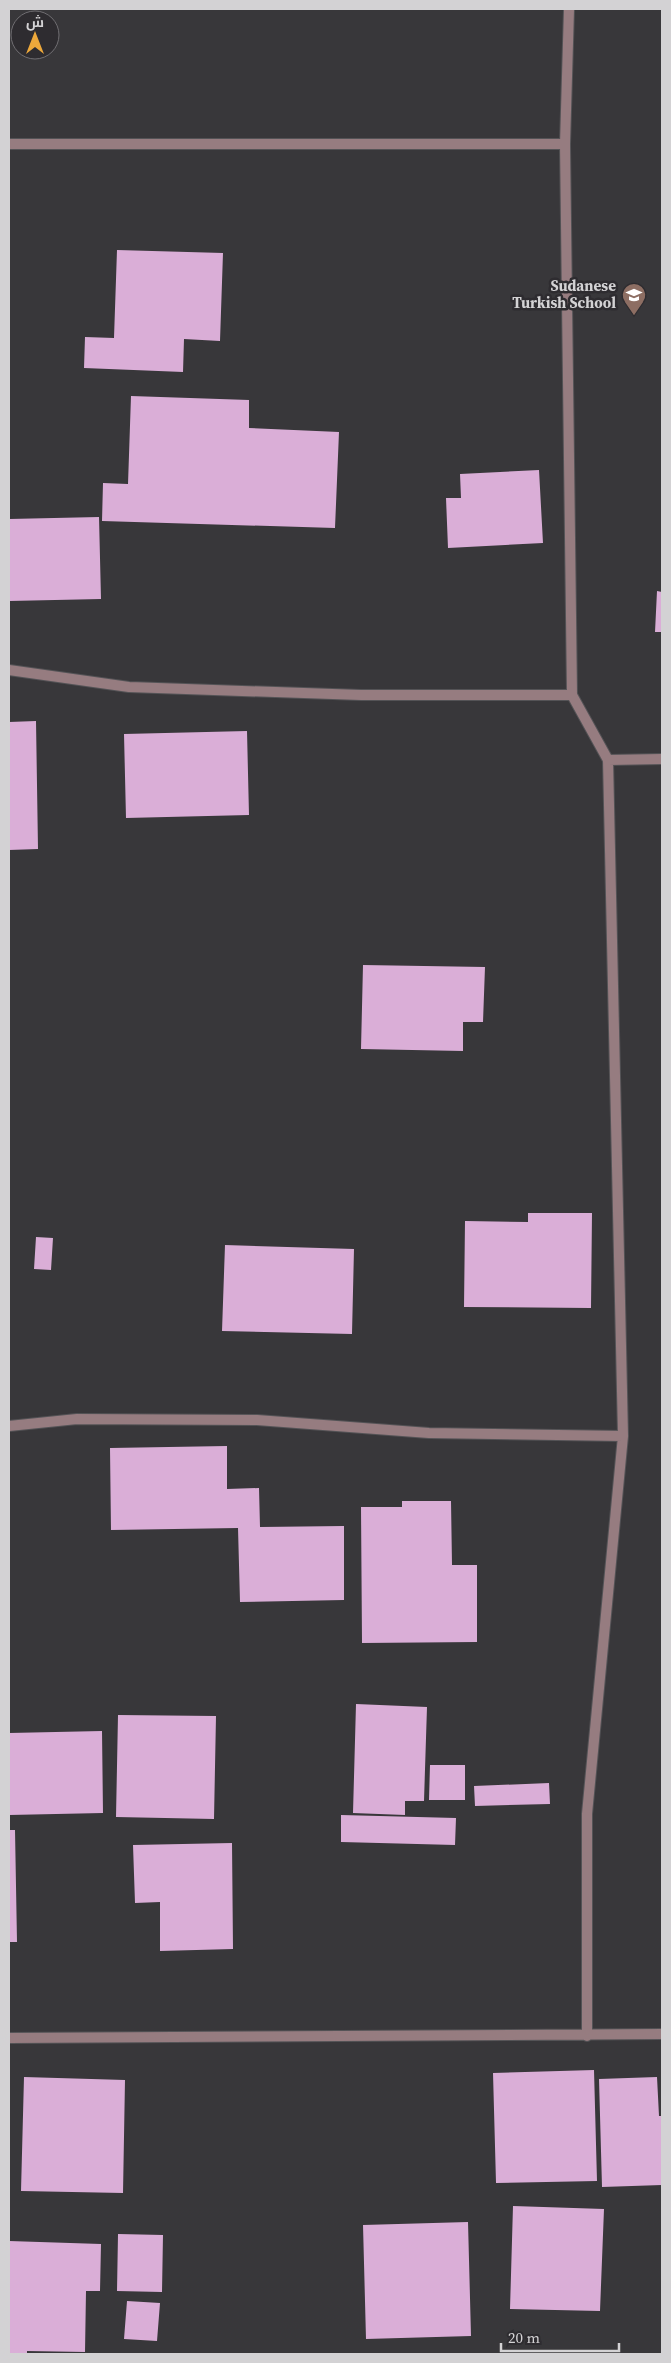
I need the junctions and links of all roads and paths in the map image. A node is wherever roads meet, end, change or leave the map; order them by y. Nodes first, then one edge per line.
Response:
1 (569, 9) edge
2 (9, 144) edge
3 (565, 144) junction
4 (9, 670) edge
5 (572, 695) junction
6 (662, 759) edge
7 (608, 760) junction
8 (9, 1426) edge
9 (623, 1436) junction
10 (662, 2034) edge
11 (587, 2036) junction
12 (9, 2038) edge

1 - 3 street
2 - 3 street
3 - 5 street
4 - 5 street
5 - 7 street
6 - 7 street
7 - 9 street
8 - 9 street
9 - 11 street
10 - 11 street
11 - 12 street

